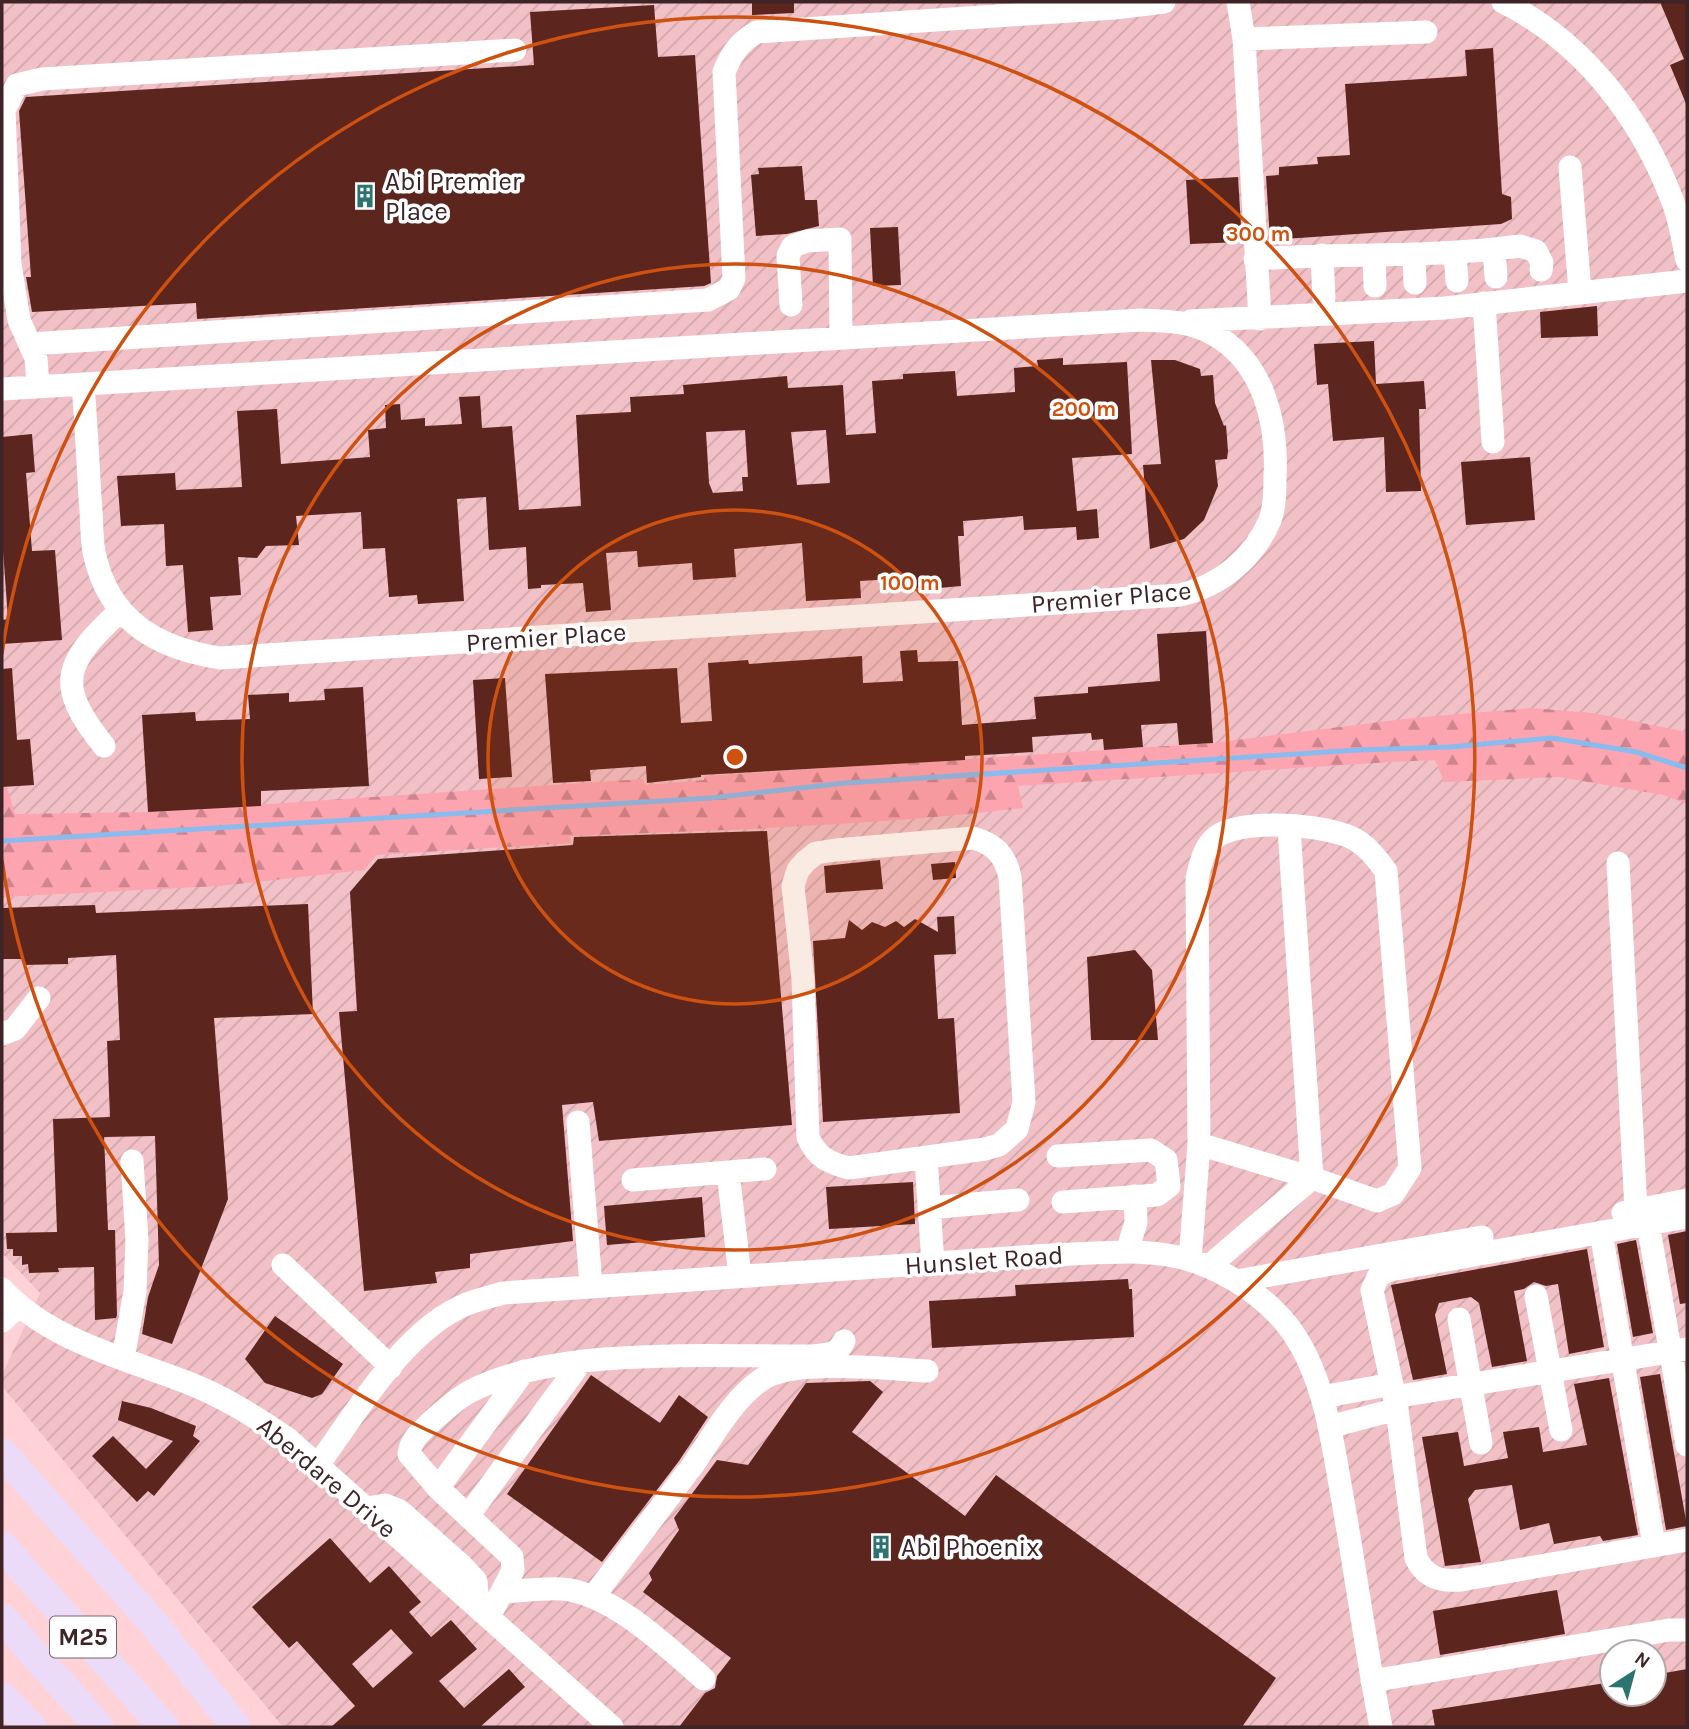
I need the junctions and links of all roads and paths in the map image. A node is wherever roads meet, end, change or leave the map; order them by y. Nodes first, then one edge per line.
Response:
1 (1164, 2) edge
2 (1238, 2) edge
3 (1503, 2) edge
4 (1426, 32) dead end
5 (1244, 39) junction
6 (515, 50) dead end
7 (1570, 167) dead end
8 (1494, 250) junction
9 (1455, 253) junction
10 (1322, 255) junction
11 (1374, 256) junction
12 (1414, 256) junction
13 (1255, 259) junction
14 (1687, 260) edge
15 (1541, 270) dead end
16 (1496, 276) dead end
17 (1457, 281) dead end
18 (1687, 281) edge
19 (1415, 283) dead end
20 (1375, 286) dead end
21 (1580, 292) junction
22 (1324, 298) dead end
23 (1484, 303) junction
24 (791, 305) dead end
25 (1260, 318) junction
26 (1181, 322) junction
27 (841, 337) junction
28 (31, 344) junction
29 (83, 384) junction
30 (38, 386) junction
31 (2, 389) edge
32 (1493, 442) dead end
33 (120, 611) junction
34 (104, 746) dead end
35 (1289, 828) junction
36 (1618, 863) dead end
37 (39, 998) dead end
38 (2, 1034) edge
39 (578, 1122) dead end
40 (1199, 1144) junction
41 (1058, 1156) dead end
42 (926, 1158) junction
43 (132, 1161) dead end
44 (765, 1169) dead end
45 (728, 1172) junction
46 (1312, 1178) junction
47 (633, 1180) dead end
48 (1135, 1196) junction
49 (1018, 1200) dead end
50 (1687, 1200) edge
51 (1063, 1202) dead end
52 (929, 1208) junction
53 (1642, 1217) junction
54 (1687, 1217) edge
55 (1601, 1232) junction
56 (1127, 1252) junction
57 (1199, 1263) junction
58 (933, 1264) junction
59 (282, 1265) dead end
60 (740, 1276) junction
61 (1237, 1281) junction
62 (591, 1285) junction
63 (1536, 1296) dead end
64 (5, 1299) edge
65 (1459, 1320) dead end
66 (844, 1341) dead end
67 (1679, 1350) edge
68 (122, 1359) junction
69 (1623, 1359) junction
70 (580, 1362) junction
71 (391, 1367) junction
72 (524, 1371) junction
73 (926, 1371) dead end
74 (1550, 1371) junction
75 (1471, 1385) junction
76 (1394, 1396) junction
77 (1322, 1397) junction
78 (1329, 1427) junction
79 (1561, 1430) dead end
80 (1481, 1443) dead end
81 (1687, 1445) edge
82 (2, 1453) edge
83 (319, 1464) junction
84 (438, 1488) junction
85 (468, 1516) junction
86 (1687, 1540) edge
87 (1654, 1545) junction
88 (2, 1546) edge
89 (502, 1592) junction
90 (593, 1597) junction
91 (483, 1612) junction
92 (2, 1618) edge
93 (1687, 1630) edge
94 (704, 1679) dead end
95 (1372, 1681) junction
96 (2, 1697) edge
97 (31, 1727) edge
98 (99, 1727) edge
99 (164, 1727) edge
100 (236, 1727) edge
101 (612, 1727) edge
102 (1381, 1727) edge

1 - 28 street
2 - 5 street
3 - 14 street
4 - 5 street
5 - 13 street
6 - 28 street
7 - 21 street
8 - 9 street
8 - 15 street
8 - 16 street
9 - 12 street
9 - 17 street
10 - 11 street
10 - 13 street
10 - 22 street
11 - 12 street
11 - 20 street
12 - 19 street
13 - 25 street
18 - 21 street
21 - 23 street
23 - 25 street
23 - 32 street
24 - 27 street
25 - 26 street
26 - 27 street, Premier Place
26 - 33 street, Premier Place
27 - 29 street, Premier Place
28 - 30 street
29 - 30 street, Premier Place
29 - 33 street, Premier Place
30 - 31 street, Premier Place
33 - 34 street
35 - 40 street
35 - 46 street
35 - 46 street
36 - 53 street
37 - 38 street
39 - 62 street
40 - 46 street
40 - 57 street
41 - 48 street
42 - 42 street
42 - 52 street
43 - 68 street
44 - 45 street
45 - 47 street
45 - 60 street
46 - 57 street
48 - 51 street
48 - 56 street
49 - 52 street
50 - 53 street
52 - 58 street
53 - 54 street
53 - 55 street
53 - 61 street
53 - 67 street
55 - 69 street
55 - 76 street
56 - 57 street, Hunslet Road
56 - 58 street, Hunslet Road
57 - 61 street, Hunslet Road
58 - 60 street, Hunslet Road
59 - 71 street
60 - 62 street, Hunslet Road
61 - 77 street, Hunslet Road
62 - 71 street, Hunslet Road
63 - 74 street
64 - 68 street, Aberdare Drive
65 - 75 street
66 - 70 street
67 - 69 street
67 - 81 street
68 - 83 street, Aberdare Drive
69 - 74 street
69 - 87 street
70 - 72 street
70 - 85 street
71 - 83 street, Hunslet Road
72 - 84 street
72 - 84 street
73 - 90 street
74 - 75 street
74 - 79 street
75 - 76 street
75 - 80 street
76 - 77 street
76 - 78 street
76 - 87 street
77 - 78 street, Hunslet Road
78 - 95 street, Hunslet Road
82 - 100 main road
83 - 91 street, Aberdare Drive
84 - 85 street
85 - 89 street
86 - 87 street
88 - 99 main road, M25
89 - 90 street
89 - 91 street
90 - 94 street
91 - 101 street, Aberdare Drive
92 - 98 main road, M25
93 - 95 street
95 - 102 street, Hunslet Road
96 - 97 main road

